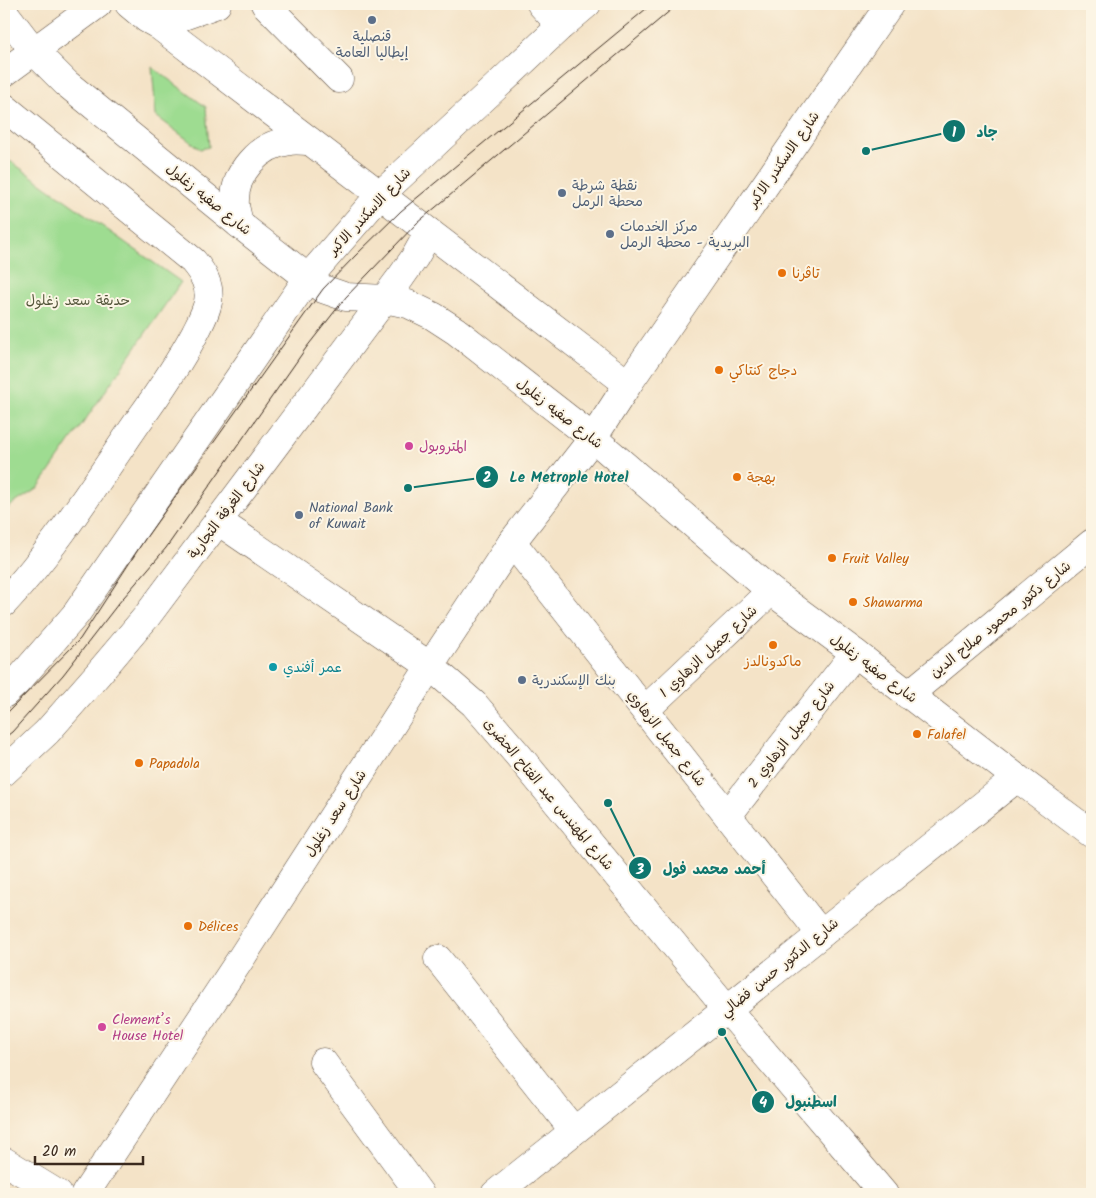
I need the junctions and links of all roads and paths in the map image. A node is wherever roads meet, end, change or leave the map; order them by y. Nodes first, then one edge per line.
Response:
1 (98, 4) edge
2 (129, 4) edge
3 (218, 4) edge
4 (265, 4) edge
5 (541, 4) edge
6 (587, 4) edge
7 (890, 4) edge
8 (4, 12) edge
9 (158, 25) junction
10 (561, 26) junction
11 (34, 51) junction
12 (4, 73) edge
13 (339, 79) dead end
14 (4, 107) edge
15 (310, 142) junction
16 (380, 195) junction
17 (239, 224) junction
18 (429, 232) junction
19 (308, 278) junction
20 (385, 299) junction
21 (628, 384) junction
22 (592, 438) junction
23 (218, 521) junction
24 (512, 542) junction
25 (1092, 543) edge
26 (771, 591) junction
27 (4, 603) edge
28 (855, 653) junction
29 (430, 666) junction
30 (4, 694) edge
31 (908, 695) junction
32 (645, 710) junction
33 (4, 772) edge
34 (1017, 778) junction
35 (728, 815) junction
36 (1092, 834) edge
37 (821, 934) junction
38 (438, 959) dead end
39 (727, 1009) junction
40 (323, 1062) dead end
41 (574, 1131) junction
42 (4, 1161) edge
43 (58, 1194) edge
44 (84, 1194) edge
45 (420, 1194) edge
46 (494, 1194) edge
47 (884, 1194) edge

1 - 11 main road
2 - 9 main road
3 - 9 main road
4 - 13 main road
5 - 10 main road
6 - 10 main road, شارع الاسكندر الاكبر
7 - 21 main road, شارع الاسكندر الاكبر
8 - 11 main road, شارع صفيه زغلول
9 - 15 main road
10 - 16 main road, شارع الاسكندر الاكبر
11 - 12 main road
11 - 17 main road, شارع صفيه زغلول
14 - 27 main road
15 - 16 main road
15 - 17 main road
16 - 18 main road
16 - 19 main road, شارع الاسكندر الاكبر
17 - 19 main road, شارع صفيه زغلول
18 - 20 main road, شارع الغرفة التجارية
18 - 21 main road
19 - 20 main road, شارع صفيه زغلول
19 - 30 main road
20 - 22 main road, شارع صفيه زغلول
20 - 23 main road, شارع الغرفة التجارية
21 - 22 main road, شارع الاسكندر الاكبر
22 - 24 main road, شارع سعد زغلول
22 - 26 main road, شارع صفيه زغلول
23 - 29 main road, شارع المهندس عبد الفتاح الحضرى
23 - 33 main road, شارع الغرفة التجارية
24 - 29 main road, شارع سعد زغلول
24 - 32 main road, شارع جميل الزهاوي
25 - 31 main road, شارع دكتور محمود صلاح الدين
26 - 28 main road, شارع صفيه زغلول
26 - 32 main road, شارع جميل الزهاوي 1
28 - 31 main road, شارع صفيه زغلول
28 - 35 main road, شارع جميل الزهاوي 2
29 - 39 main road, شارع المهندس عبد الفتاح الحضرى
29 - 44 main road, شارع سعد زغلول
31 - 34 main road, شارع صفيه زغلول
32 - 35 main road, شارع جميل الزهاوي
34 - 36 main road, شارع صفيه زغلول
34 - 37 main road, شارع الدكتور حسن فضالي
35 - 37 main road, شارع جميل الزهاوي
37 - 39 main road, شارع الدكتور حسن فضالي
38 - 41 main road
39 - 41 main road, شارع الدكتور حسن فضالي
39 - 47 main road, شارع المهندس عبد الفتاح الحضرى
40 - 45 main road
41 - 46 main road, شارع الدكتور حسن فضالي
42 - 43 main road

